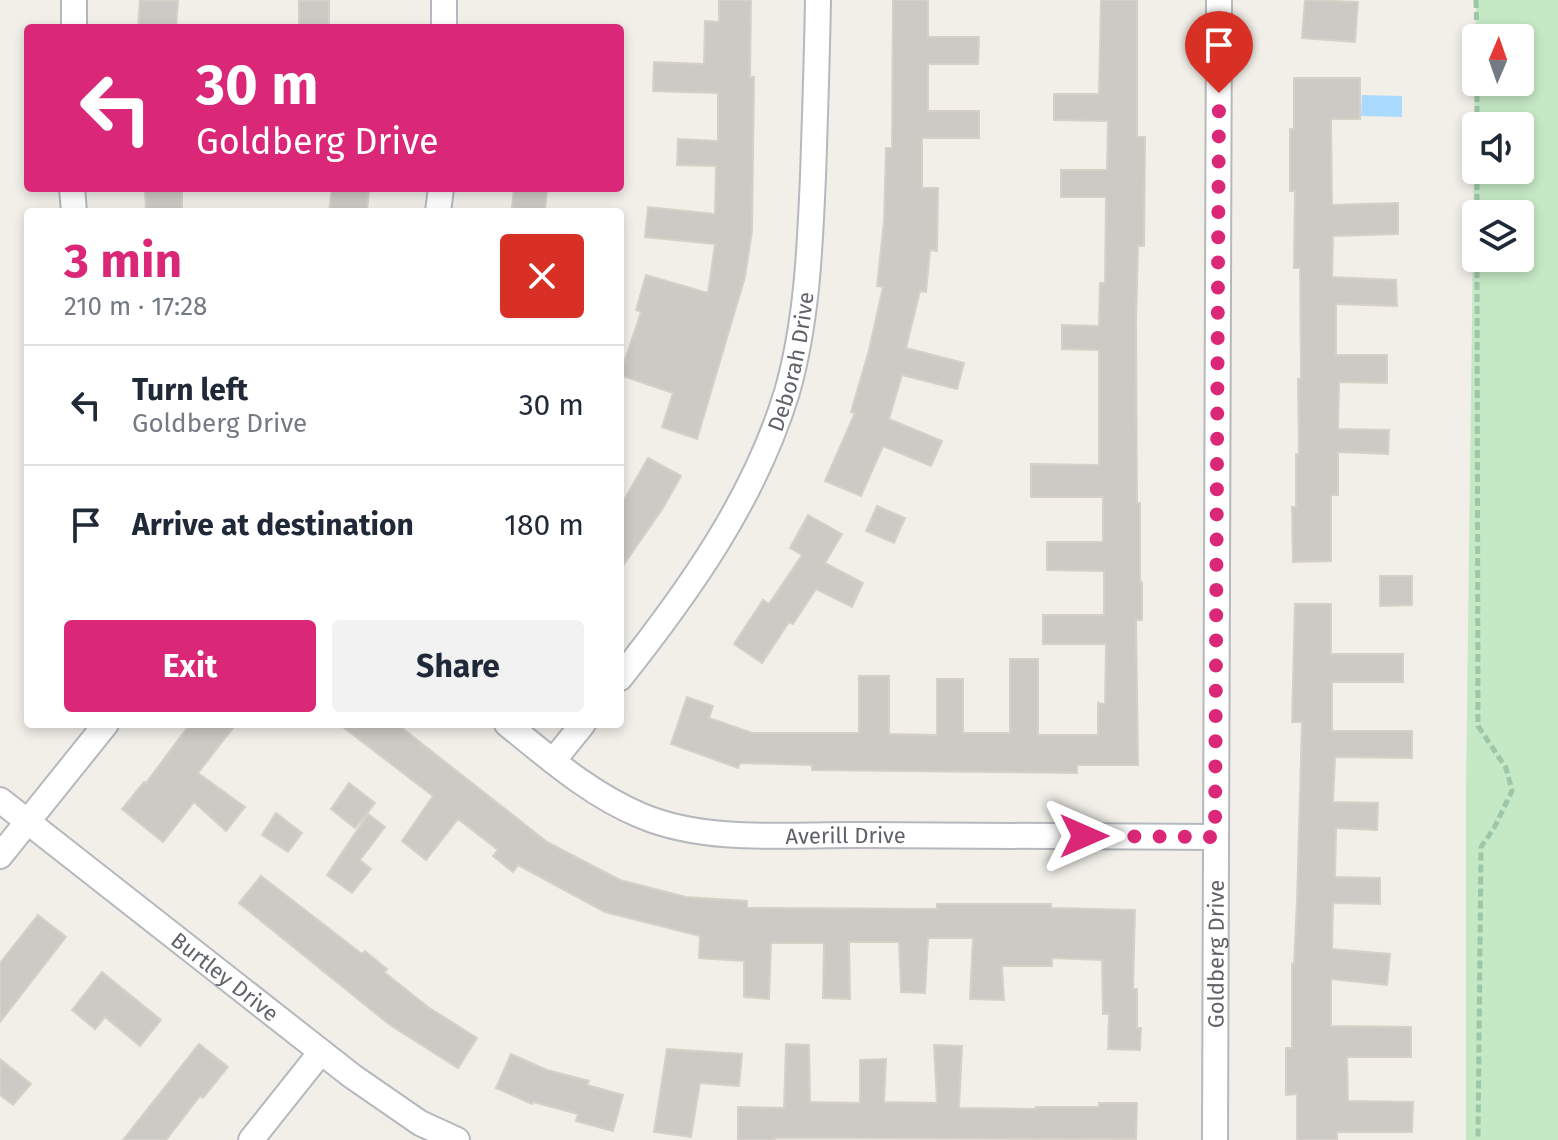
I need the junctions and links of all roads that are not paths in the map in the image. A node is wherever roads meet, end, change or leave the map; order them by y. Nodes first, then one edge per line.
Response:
1 (74, 0) edge
2 (444, 0) edge
3 (818, 0) edge
4 (1219, 0) edge
5 (74, 24) edge
6 (444, 24) edge
7 (624, 673) edge
8 (103, 728) edge
9 (512, 728) edge
10 (580, 728) edge
11 (553, 761) junction
12 (0, 800) edge
13 (27, 823) junction
14 (1215, 837) junction
15 (0, 856) edge
16 (321, 1052) junction
17 (251, 1140) edge
18 (457, 1140) edge
19 (1215, 1140) edge

1 - 5 street
2 - 6 street
3 - 7 street, Deborah Drive
4 - 14 street, Goldberg Drive
8 - 13 street
9 - 11 street, Averill Drive
10 - 11 street
11 - 14 street, Averill Drive
12 - 13 street, Burtley Drive
13 - 15 street
13 - 16 street, Burtley Drive
14 - 19 street, Goldberg Drive
16 - 17 street
16 - 18 street, Burtley Drive

